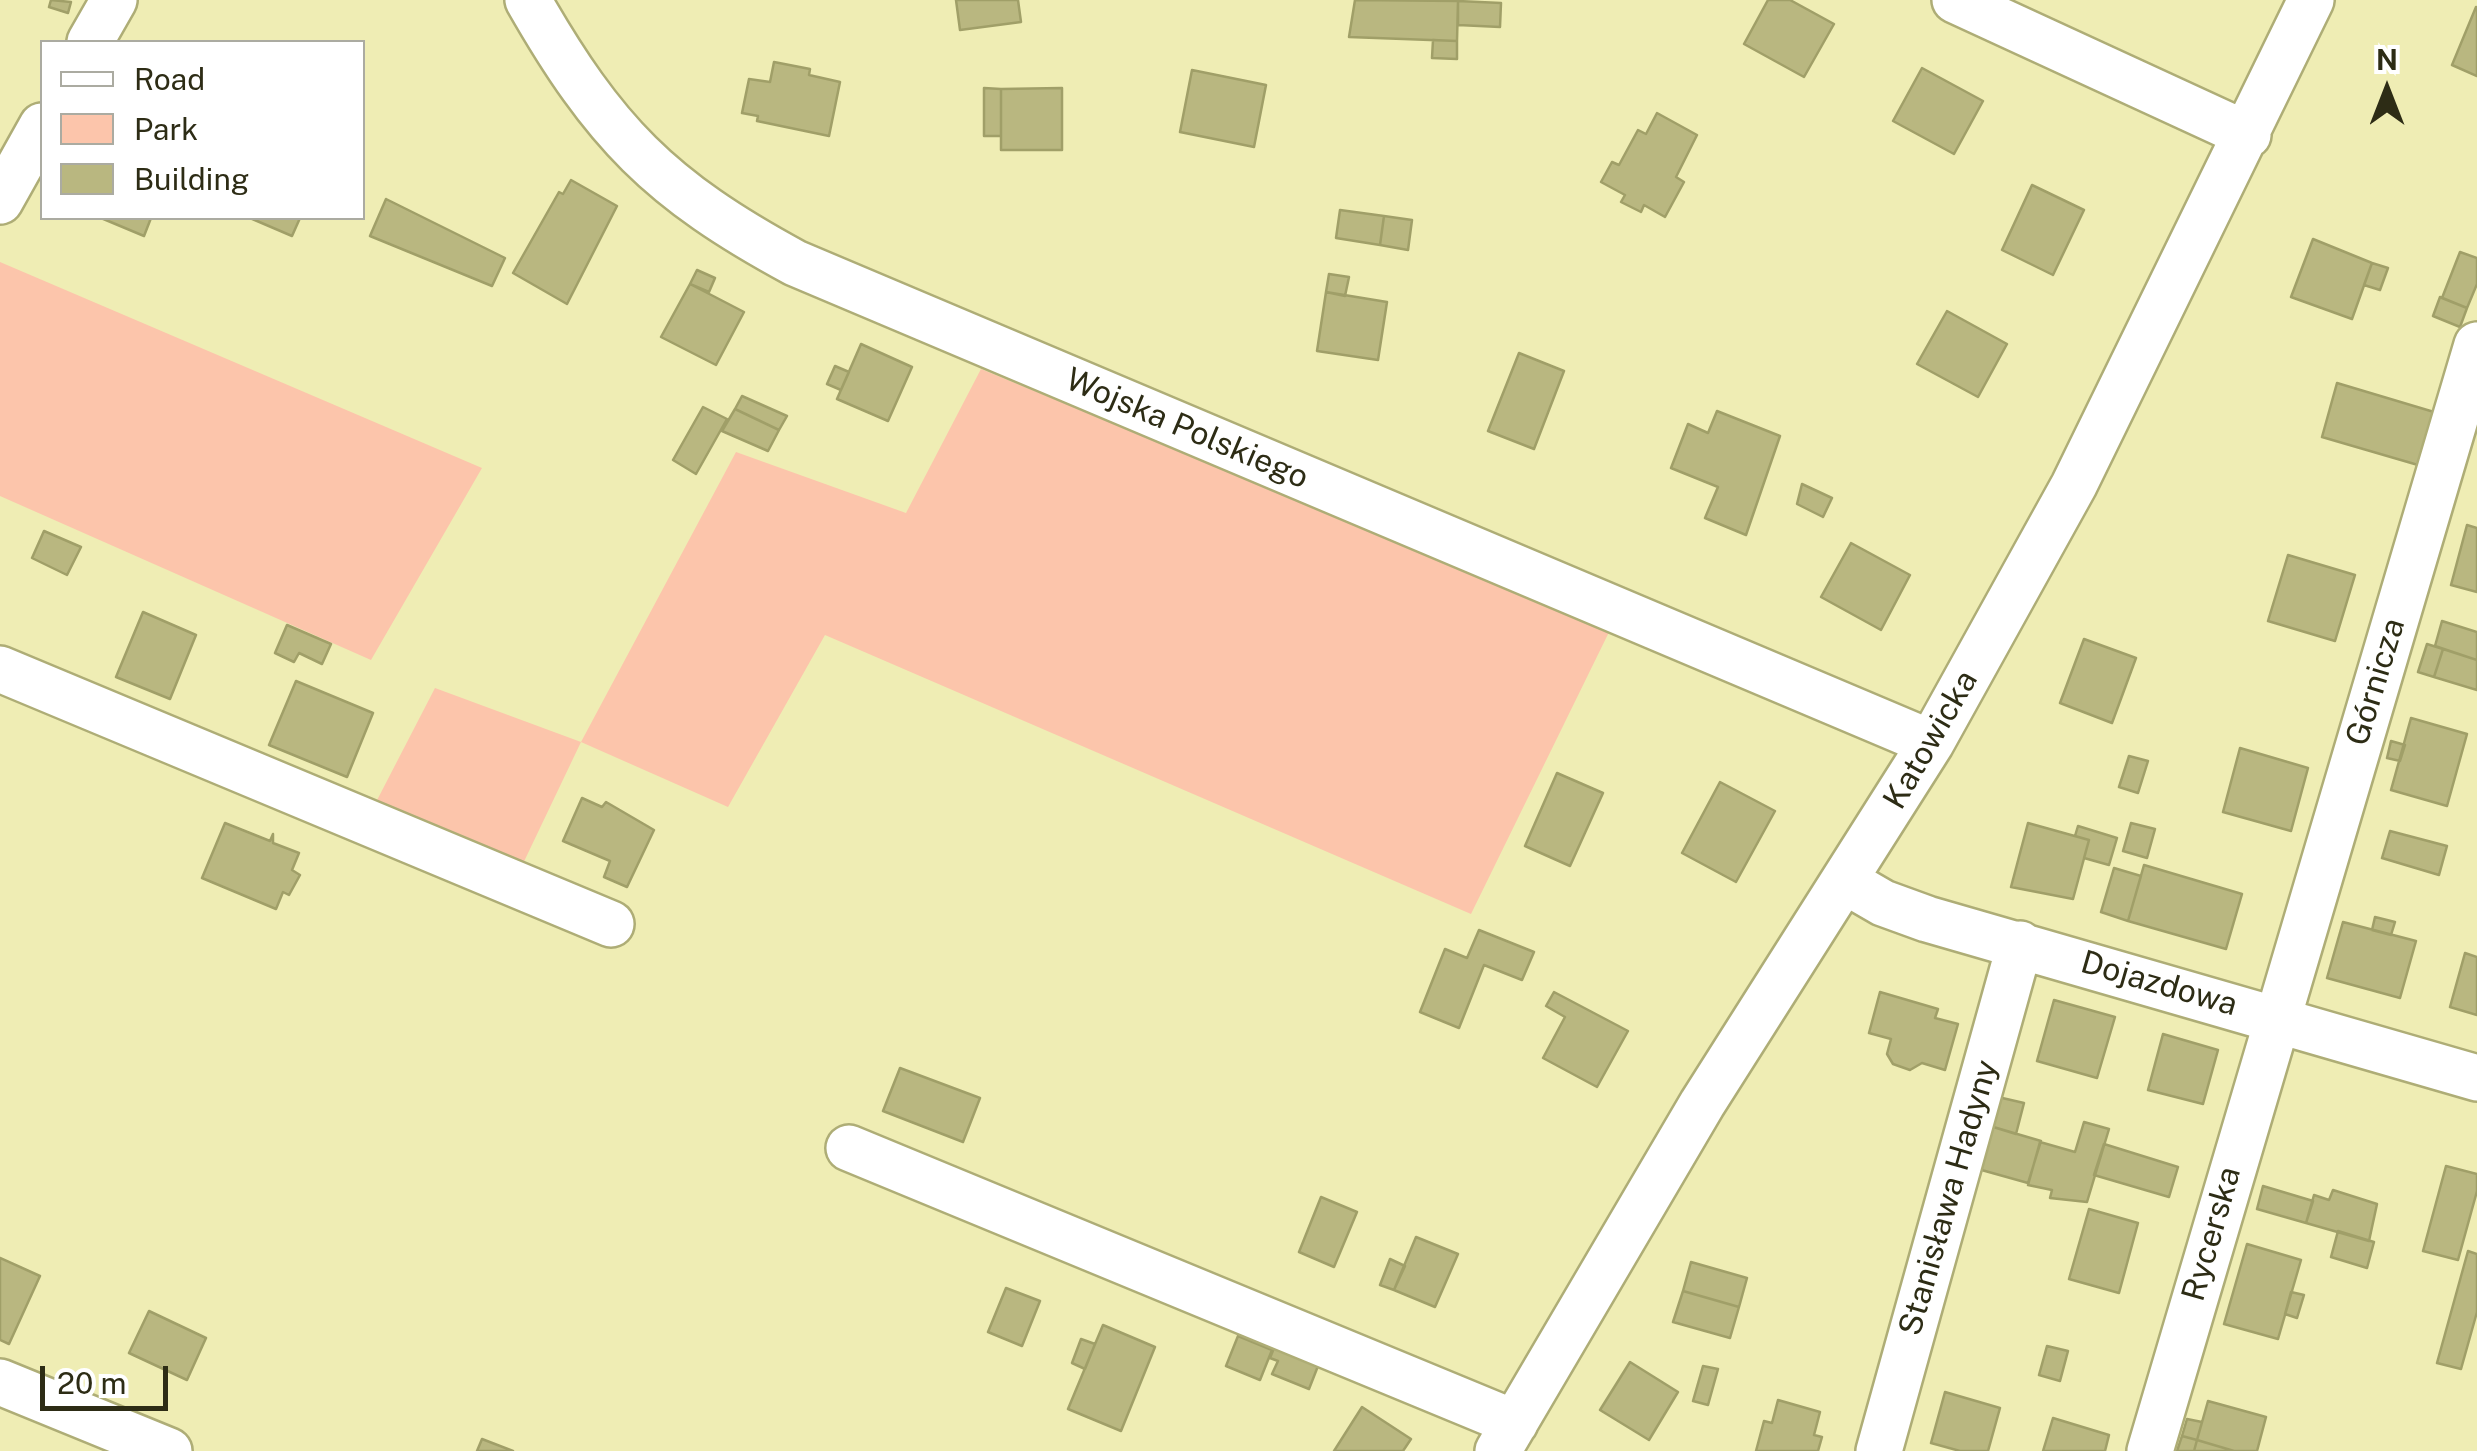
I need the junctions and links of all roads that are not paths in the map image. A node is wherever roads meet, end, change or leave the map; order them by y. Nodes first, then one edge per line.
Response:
1 (114, 0) edge
2 (528, 0) edge
3 (1955, 0) edge
4 (2311, 0) edge
5 (91, 40) edge
6 (40, 130) edge
7 (2248, 135) junction
8 (0, 201) edge
9 (2477, 345) edge
10 (0, 669) edge
11 (1931, 744) junction
12 (1846, 881) junction
13 (610, 924) dead end
14 (2020, 944) junction
15 (2274, 1018) junction
16 (2477, 1078) edge
17 (849, 1148) dead end
18 (0, 1382) edge
19 (1507, 1437) edge
20 (169, 1451) edge
21 (1879, 1451) edge
22 (2150, 1451) edge

1 - 5 street
2 - 11 street, Wojska Polskiego
3 - 7 street
4 - 7 street, Katowicka
6 - 8 street
7 - 11 street, Katowicka
9 - 15 street, Górnicza
10 - 13 street
11 - 12 street, Katowicka
12 - 14 street, Dojazdowa
12 - 19 street, Katowicka
14 - 15 street, Dojazdowa
14 - 21 street, Stanisława Hadyny
15 - 16 street, Dojazdowa
15 - 22 street, Rycerska
17 - 19 street
18 - 20 street

